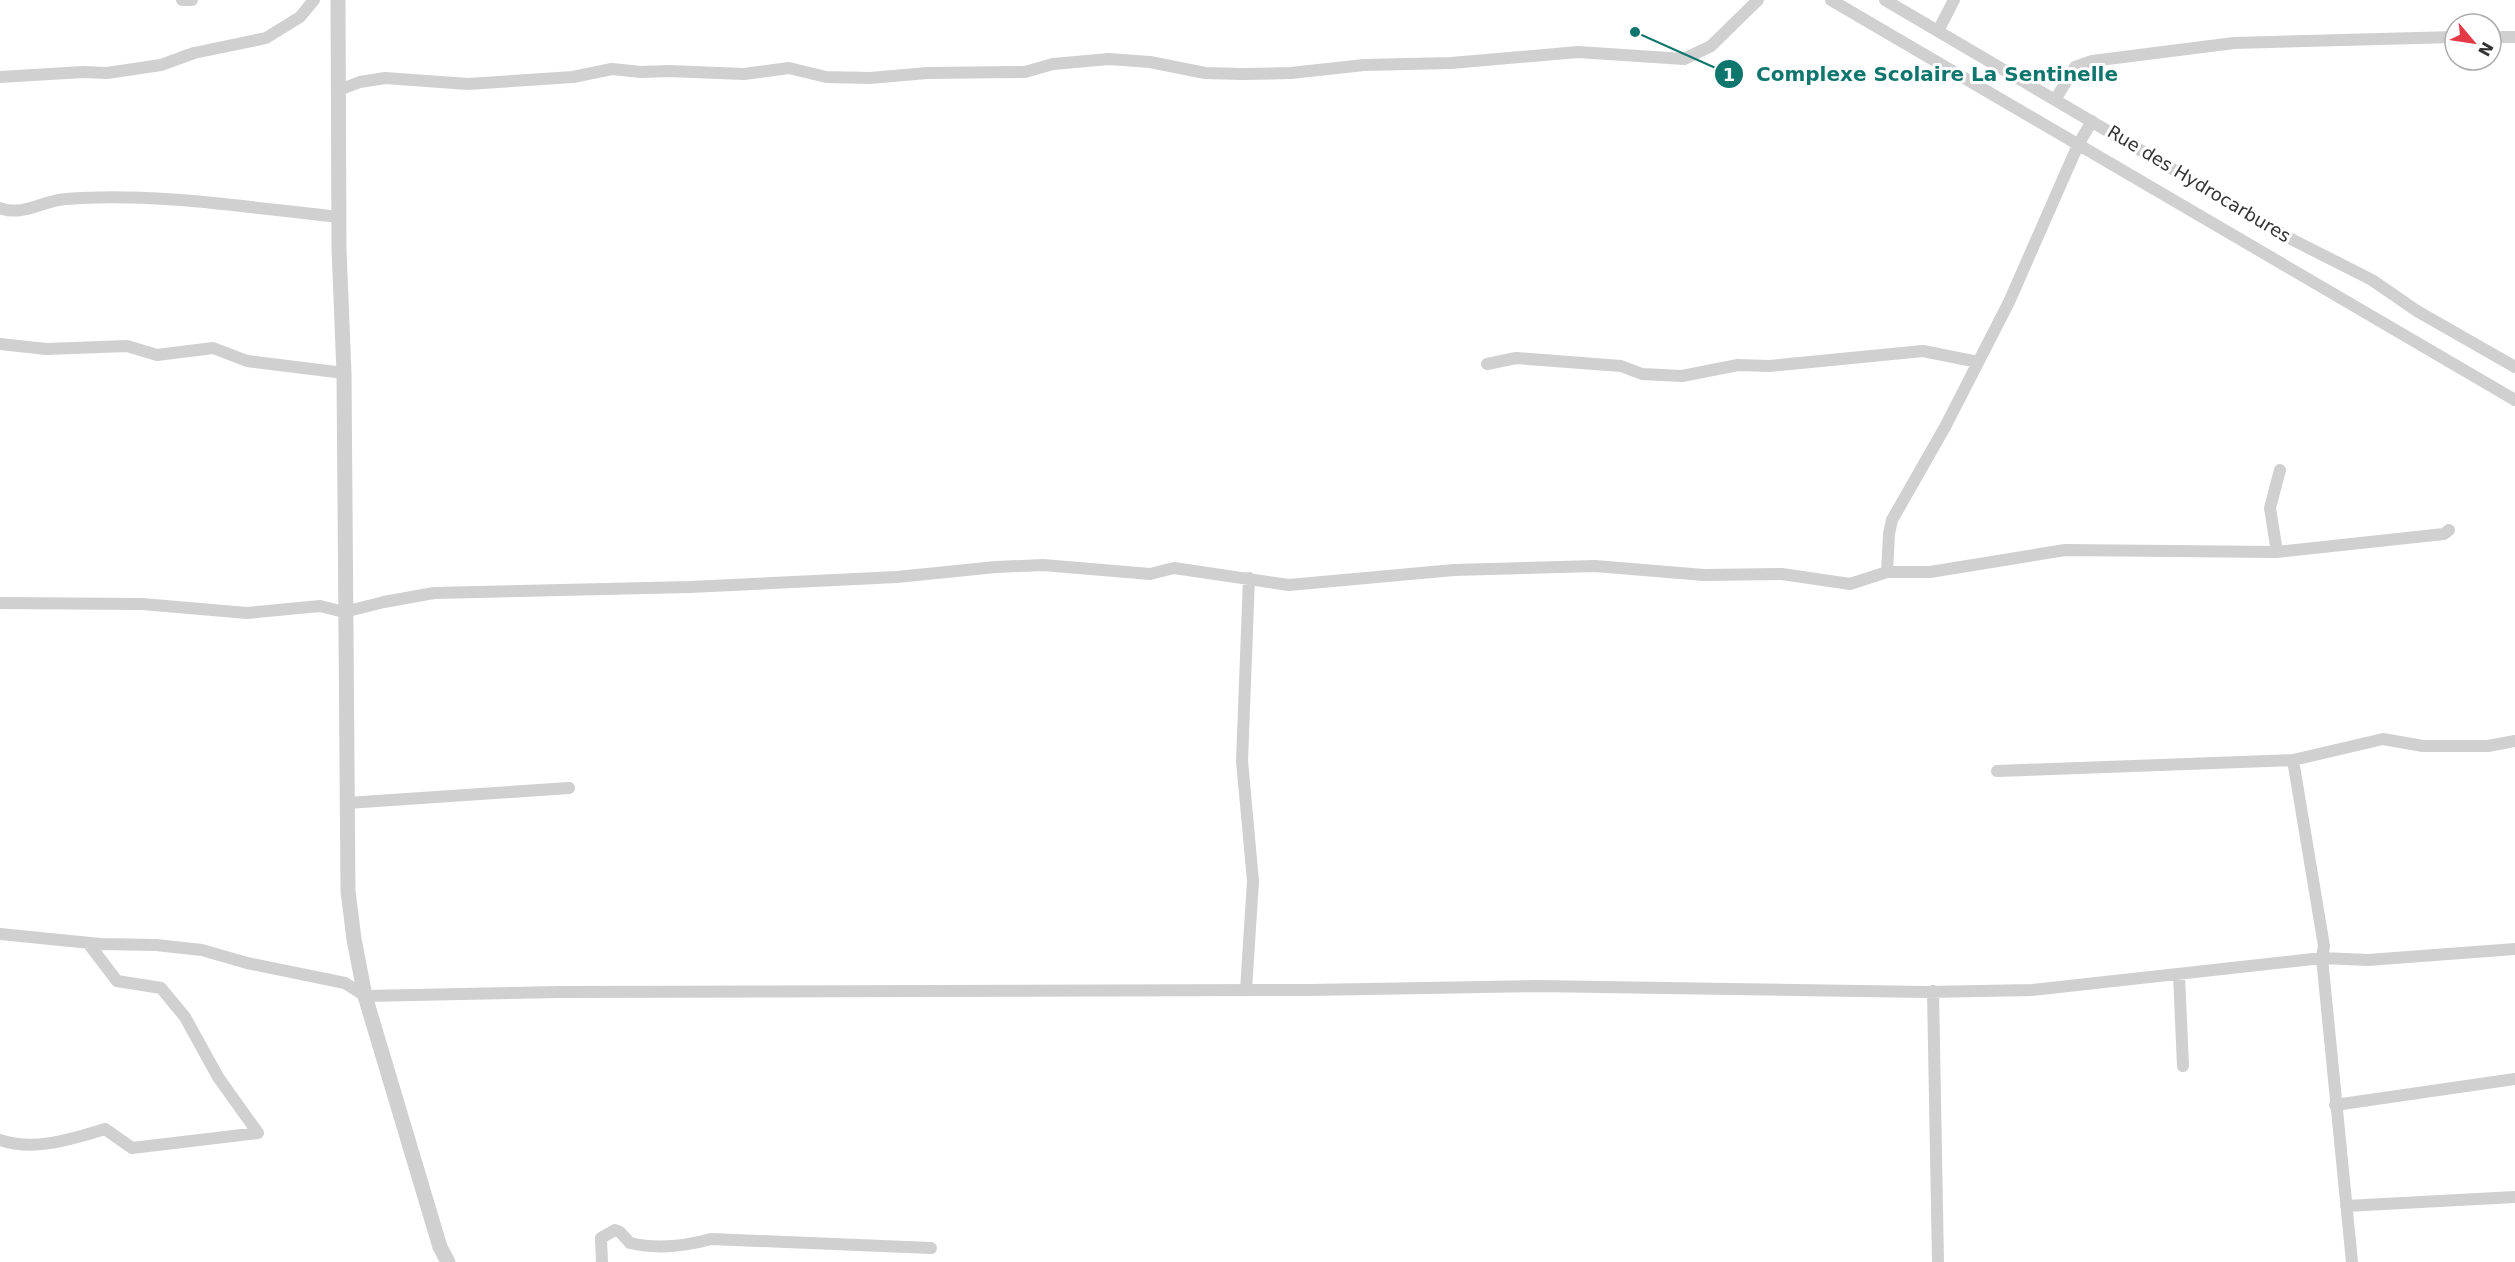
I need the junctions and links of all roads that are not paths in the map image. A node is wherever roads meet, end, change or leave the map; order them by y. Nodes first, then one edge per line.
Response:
1 (182, 0) edge
2 (192, 0) edge
3 (314, 0) edge
4 (338, 0) edge
5 (1758, 0) edge
6 (1831, 0) edge
7 (1884, 0) edge
8 (1954, 0) edge
9 (1938, 31) junction
10 (2443, 37) edge
11 (0, 77) edge
12 (339, 90) junction
13 (2055, 100) junction
14 (2092, 121) junction
15 (2078, 145) junction
16 (0, 208) edge
17 (339, 217) junction
18 (0, 344) edge
19 (1978, 362) junction
20 (1487, 364) dead end
21 (2515, 367) edge
22 (344, 373) junction
23 (2515, 400) edge
24 (2280, 470) dead end
25 (2449, 530) dead end
26 (2277, 552) junction
27 (1887, 572) junction
28 (1249, 578) junction
29 (0, 603) edge
30 (344, 612) junction
31 (2515, 741) edge
32 (2293, 760) junction
33 (1996, 771) dead end
34 (570, 788) dead end
35 (347, 803) junction
36 (0, 933) edge
37 (88, 943) junction
38 (2515, 949) edge
39 (2322, 957) junction
40 (2179, 975) junction
41 (1246, 990) junction
42 (1933, 992) junction
43 (365, 996) junction
44 (2182, 1066) dead end
45 (2515, 1078) edge
46 (2335, 1105) junction
47 (0, 1140) edge
48 (2515, 1197) edge
49 (2346, 1206) junction
50 (931, 1248) dead end
51 (448, 1262) edge
52 (602, 1262) edge
53 (1938, 1262) edge
54 (2352, 1262) edge

1 - 2 street
3 - 11 street
4 - 12 street
5 - 12 street
6 - 15 street
7 - 9 street, Rue des Hydrocarbures
8 - 9 street
9 - 13 street, Rue des Hydrocarbures
10 - 13 street
12 - 17 street
13 - 14 street, Rue des Hydrocarbures
14 - 15 street
14 - 21 street, Rue des Hydrocarbures
15 - 19 street
15 - 23 street
16 - 17 street
17 - 22 street
18 - 22 street
19 - 20 street
19 - 27 street
22 - 30 street
24 - 26 street
25 - 26 street
26 - 27 street
27 - 28 street
28 - 30 street
28 - 41 street
29 - 30 street
30 - 35 street
31 - 32 street
32 - 33 street
32 - 39 street
34 - 35 street
35 - 43 street
36 - 37 street
37 - 43 street
37 - 47 street
38 - 39 street
39 - 40 street
39 - 46 street
40 - 42 street
40 - 44 street
41 - 42 street
41 - 43 street
42 - 53 street
43 - 51 street
45 - 46 street
46 - 49 street
48 - 49 street
49 - 54 street
50 - 52 street

